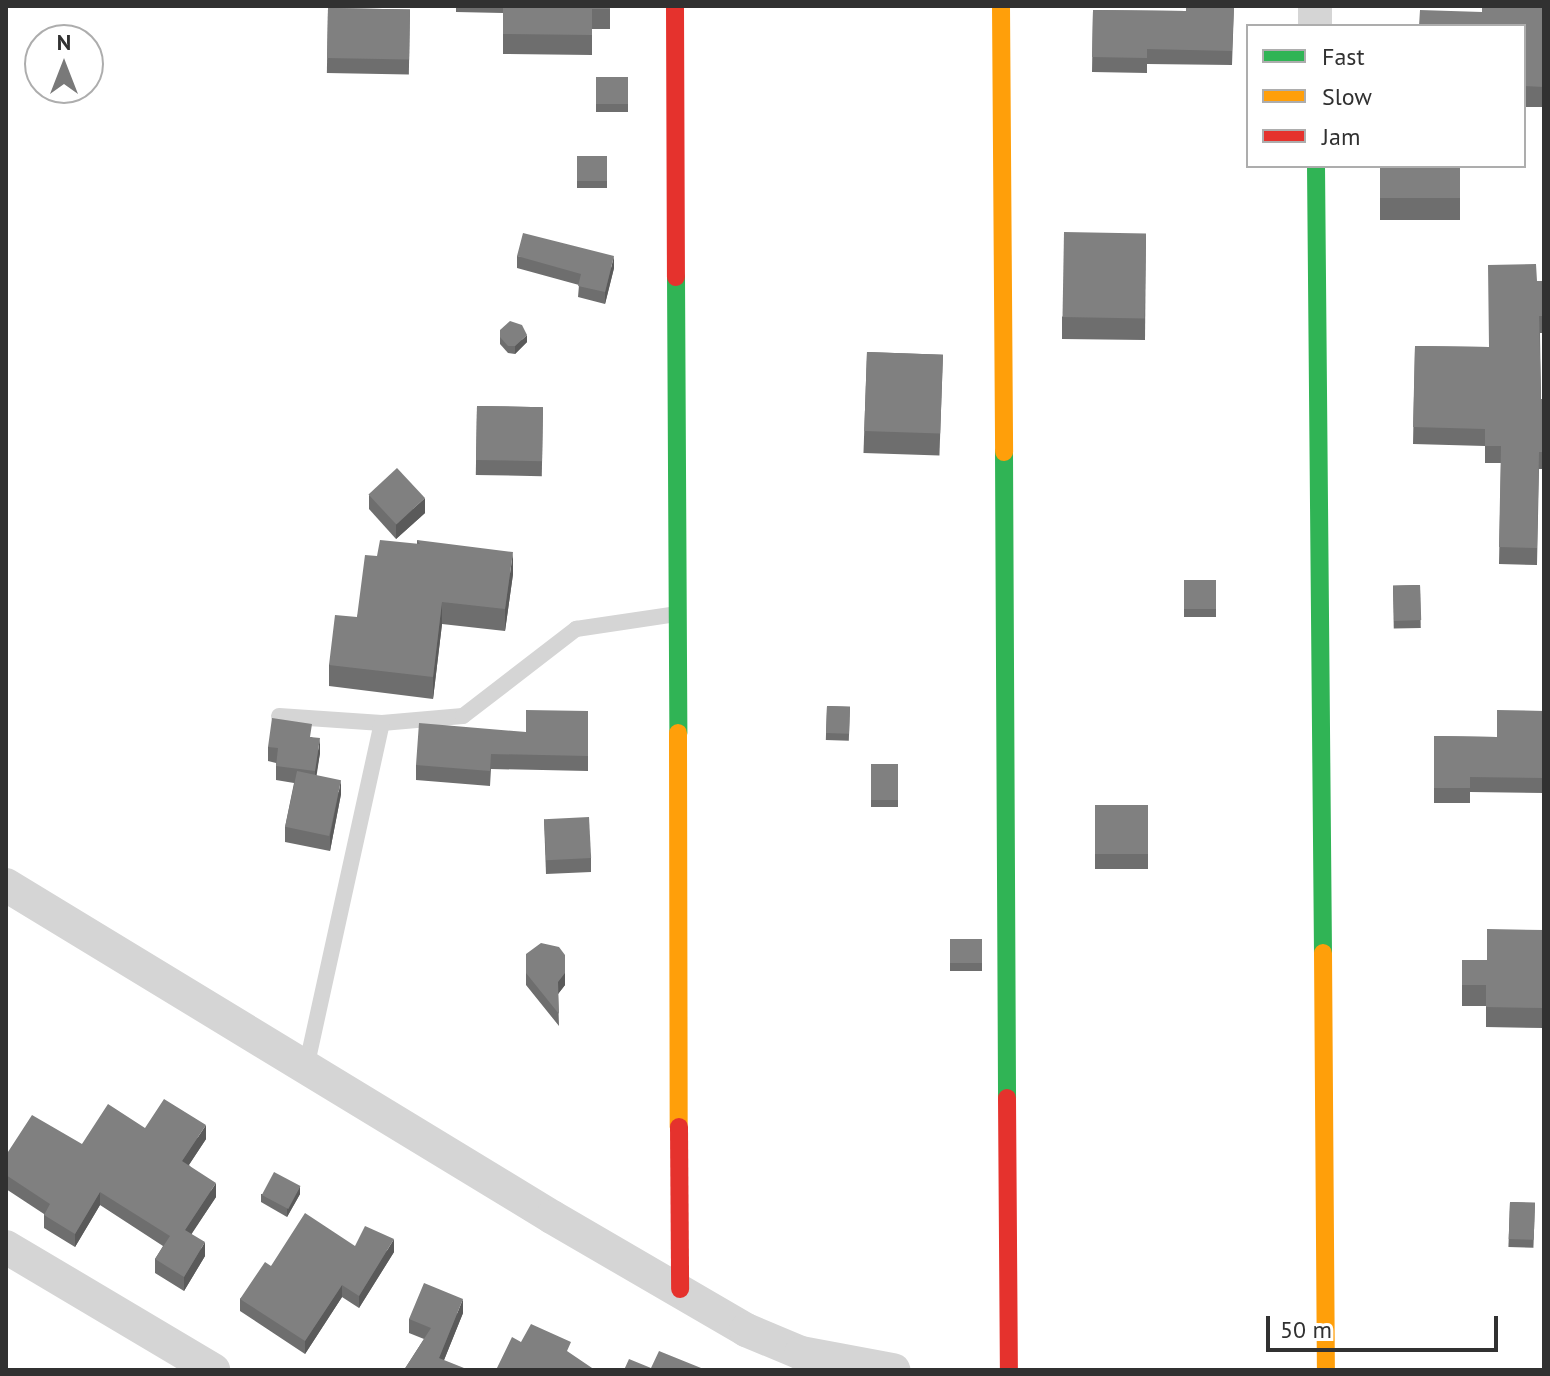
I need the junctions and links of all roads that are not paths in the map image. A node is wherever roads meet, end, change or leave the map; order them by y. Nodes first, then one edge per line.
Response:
1 (675, 6) edge
2 (1001, 6) edge
3 (1316, 168) edge
4 (677, 614) junction
5 (279, 716) edge
6 (382, 723) junction
7 (6, 885) edge
8 (306, 1068) junction
9 (6, 1247) edge
10 (680, 1289) junction
11 (798, 1361) edge
12 (213, 1370) edge
13 (893, 1370) edge
14 (1009, 1370) edge
15 (1326, 1370) edge

1 - 4 street
2 - 14 street
3 - 15 street
4 - 6 lane
4 - 10 street
5 - 6 lane
6 - 8 lane
7 - 8 street
8 - 10 street
9 - 12 street
10 - 11 street
11 - 13 street

